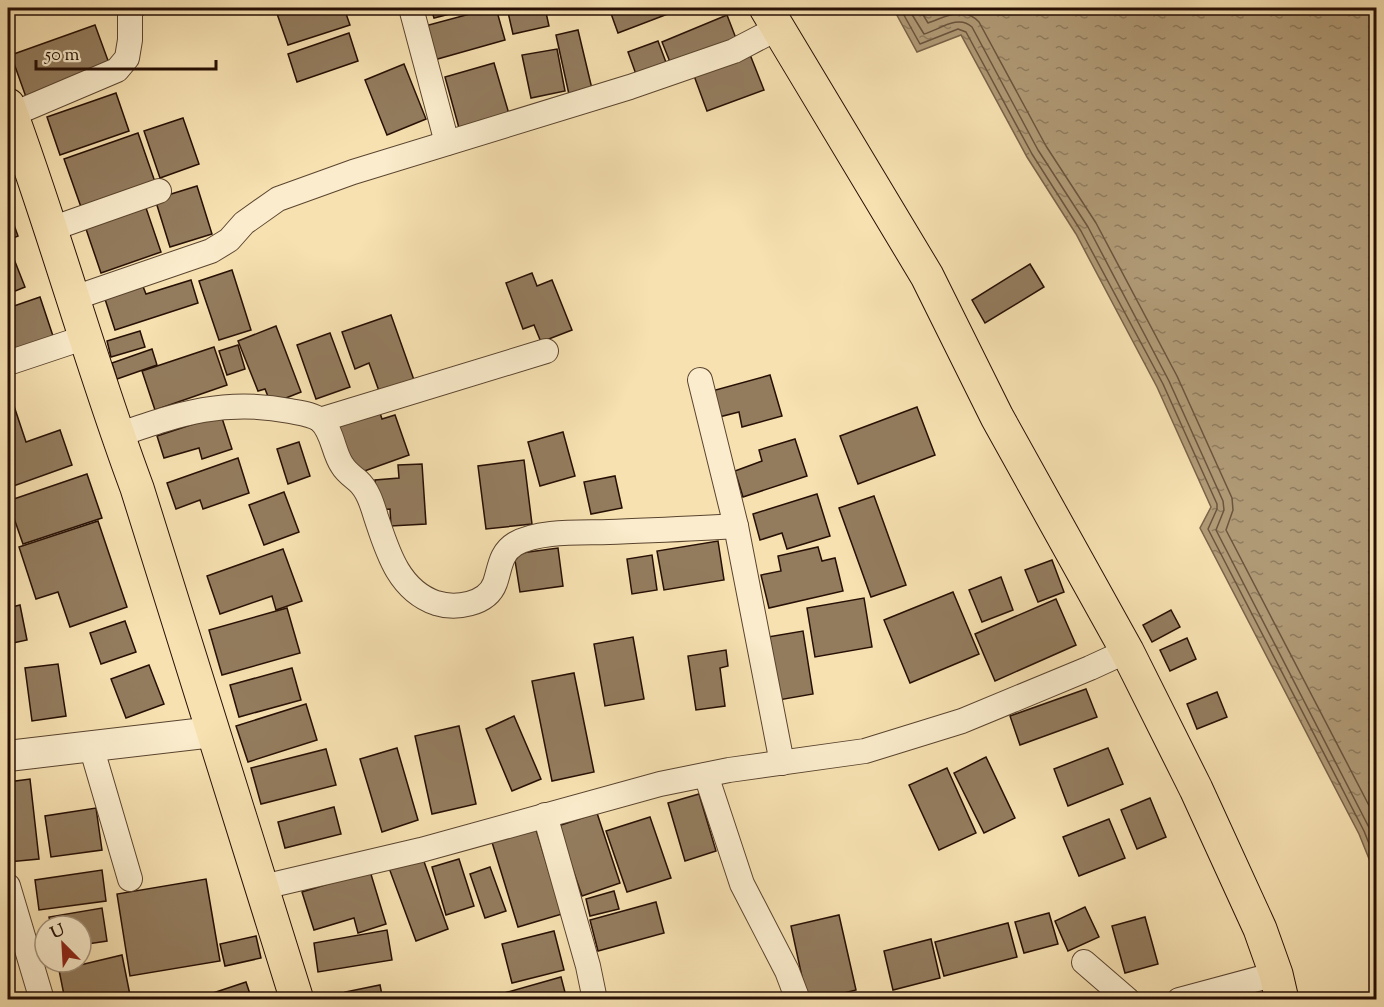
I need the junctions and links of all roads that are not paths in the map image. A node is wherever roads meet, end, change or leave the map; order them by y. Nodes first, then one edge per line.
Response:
1 (133, 8) edge
2 (411, 8) edge
3 (772, 18) edge
4 (9, 110) edge
5 (447, 143) junction
6 (159, 191) dead end
7 (51, 229) junction
8 (74, 298) junction
9 (86, 337) junction
10 (546, 351) dead end
11 (8, 363) edge
12 (700, 380) dead end
13 (320, 420) junction
14 (118, 435) junction
15 (736, 526) junction
16 (1127, 651) junction
17 (213, 732) junction
18 (92, 746) junction
19 (8, 756) edge
20 (783, 763) junction
21 (706, 775) junction
22 (546, 815) junction
23 (130, 879) dead end
24 (8, 886) edge
25 (263, 887) junction
26 (1084, 962) dead end
27 (1279, 987) edge
28 (42, 999) edge
29 (297, 999) edge
30 (595, 999) edge
31 (798, 999) edge
32 (1128, 999) edge
33 (1179, 999) edge

1 - 4 street
2 - 5 street
3 - 5 street
3 - 16 highway
4 - 7 highway
5 - 8 street
6 - 7 street
7 - 8 highway
8 - 9 highway
9 - 11 street
9 - 14 highway
10 - 13 street
12 - 15 street
13 - 14 street
13 - 15 street
14 - 17 highway
15 - 20 street
16 - 20 street
16 - 27 highway
17 - 18 street
17 - 25 highway
18 - 19 street
18 - 23 street
20 - 21 street
21 - 22 street
21 - 31 street
22 - 25 street
22 - 30 street
24 - 28 street
25 - 29 highway
26 - 32 street
27 - 33 street

